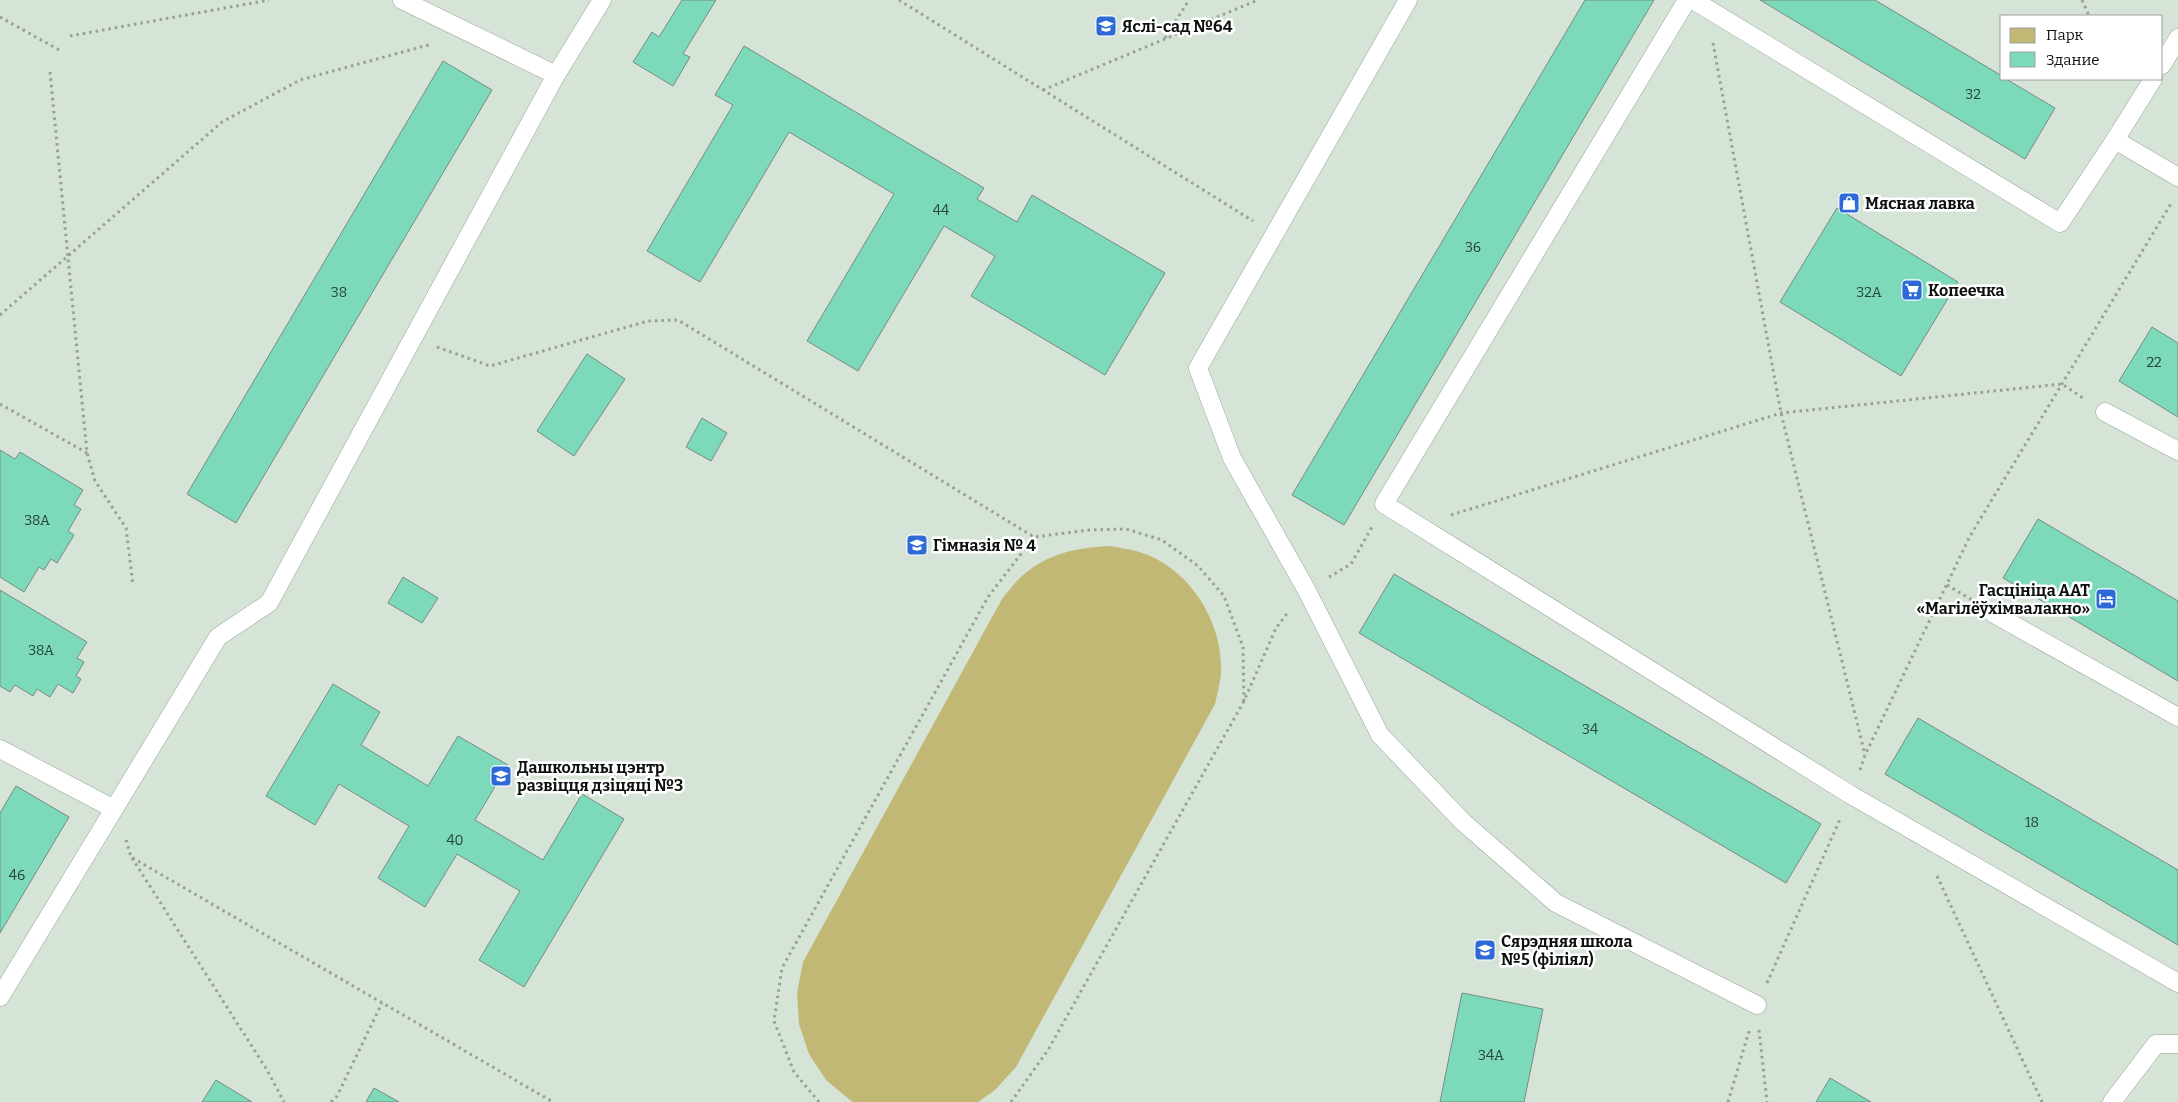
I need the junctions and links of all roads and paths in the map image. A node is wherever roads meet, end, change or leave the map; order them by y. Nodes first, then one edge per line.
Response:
1 (270, 0) edge
2 (402, 0) edge
3 (602, 0) edge
4 (899, 0) edge
5 (1189, 0) edge
6 (1258, 0) edge
7 (1408, 0) edge
8 (1687, 0) edge
9 (2082, 0) edge
10 (1700, 4) edge
11 (2089, 15) edge
12 (0, 17) edge
13 (472, 33) junction
14 (70, 36) dead end
15 (1165, 38) junction
16 (2178, 38) edge
17 (61, 52) dead end
18 (2163, 63) edge
19 (50, 72) dead end
20 (556, 75) junction
21 (2152, 80) edge
22 (1042, 90) junction
23 (2115, 140) junction
24 (2178, 177) edge
25 (2173, 200) dead end
26 (1275, 234) junction
27 (68, 257) junction
28 (0, 315) edge
29 (413, 339) junction
30 (2062, 384) junction
31 (0, 404) edge
32 (2105, 412) dead end
33 (1782, 413) junction
34 (2178, 452) edge
35 (87, 453) junction
36 (1384, 504) junction
37 (1419, 525) junction
38 (1034, 537) junction
39 (132, 586) dead end
40 (1306, 589) junction
41 (1994, 614) dead end
42 (1244, 701) junction
43 (2178, 717) edge
44 (0, 749) edge
45 (1865, 755) junction
46 (1851, 795) junction
47 (114, 809) junction
48 (1917, 832) junction
49 (132, 857) junction
50 (2178, 983) edge
51 (0, 997) edge
52 (382, 1003) junction
53 (1757, 1004) junction
54 (2178, 1044) edge
55 (284, 1102) edge
56 (331, 1102) edge
57 (553, 1102) edge
58 (819, 1102) edge
59 (1011, 1102) edge
60 (1728, 1102) edge
61 (1767, 1102) edge
62 (2042, 1102) edge
63 (2112, 1102) edge

1 - 14 path
2 - 13 lane
3 - 20 lane
4 - 22 path
5 - 15 path
6 - 15 path
7 - 26 lane
8 - 36 lane
9 - 11 path
10 - 23 lane
10 - 33 path
12 - 17 path
13 - 20 lane
13 - 27 path
15 - 22 path
16 - 18 lane
19 - 27 path
20 - 29 lane
21 - 23 lane
22 - 26 path
23 - 24 lane
25 - 30 path
26 - 40 lane
27 - 28 path
27 - 35 path
29 - 38 path
29 - 47 lane
30 - 33 path
30 - 45 path
31 - 35 path
32 - 34 lane
33 - 37 path
33 - 45 path
35 - 39 path
36 - 37 lane
36 - 40 path
37 - 46 lane
38 - 42 path
38 - 58 path
40 - 42 path
40 - 53 lane
41 - 43 lane
42 - 59 path
44 - 47 lane
45 - 46 path
46 - 48 lane
46 - 53 path
47 - 49 path
47 - 51 lane
48 - 50 lane
48 - 62 path
49 - 52 path
49 - 55 path
52 - 56 path
52 - 57 path
53 - 60 path
53 - 61 path
54 - 63 lane

